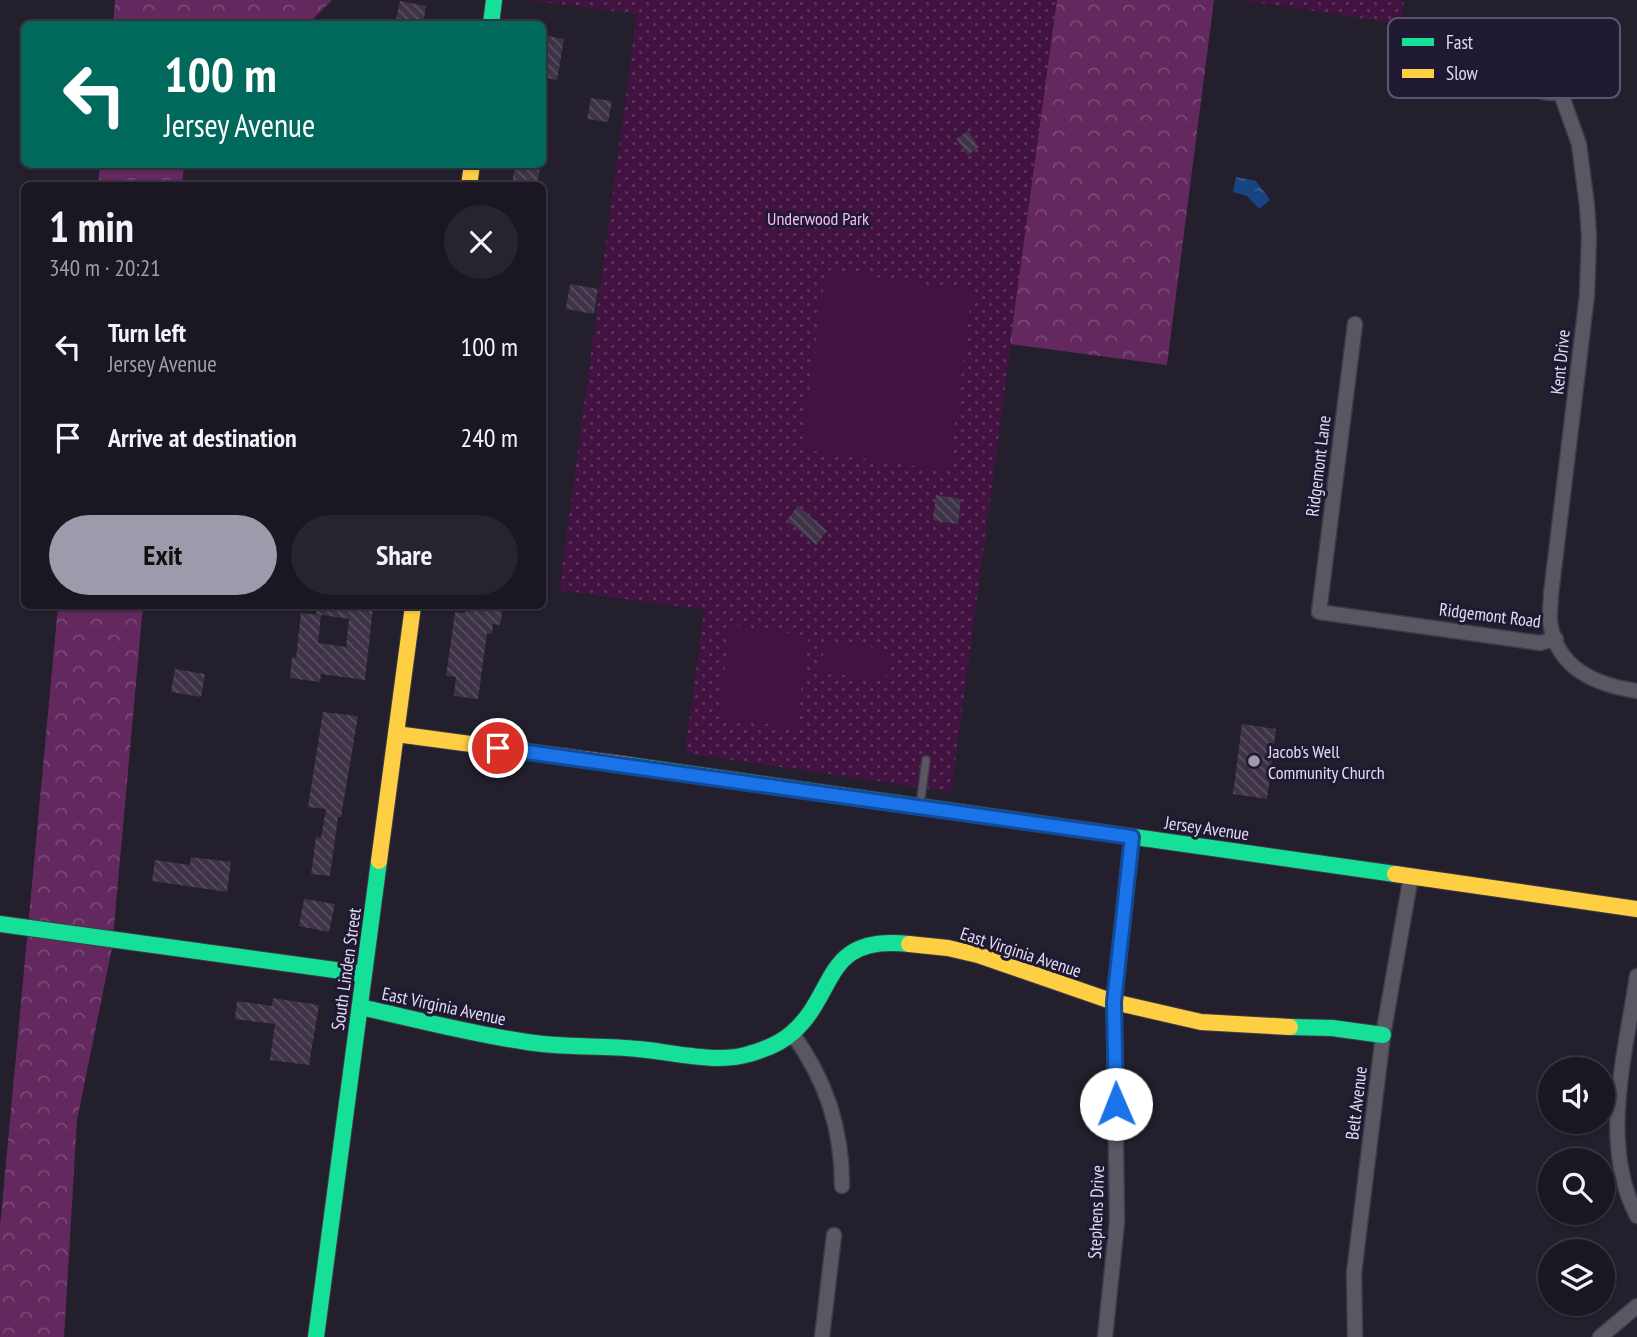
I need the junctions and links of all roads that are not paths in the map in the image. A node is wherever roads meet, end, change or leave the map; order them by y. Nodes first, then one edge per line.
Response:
1 (494, 0) edge
2 (491, 21) edge
3 (1563, 98) edge
4 (1355, 324) dead end
5 (413, 609) edge
6 (1319, 612) joint
7 (1556, 639) junction
8 (1637, 691) edge
9 (396, 734) junction
10 (926, 760) dead end
11 (920, 806) junction
12 (1132, 837) junction
13 (1411, 876) junction
14 (1637, 909) edge
15 (6, 925) edge
16 (364, 974) junction
17 (1637, 976) edge
18 (1114, 1002) junction
19 (360, 1007) junction
20 (792, 1033) junction
21 (1384, 1035) junction
22 (842, 1186) dead end
23 (1637, 1216) edge
24 (834, 1234) dead end
25 (1637, 1306) edge
26 (316, 1337) edge
27 (822, 1337) edge
28 (1105, 1337) edge
29 (1355, 1337) edge
30 (1600, 1337) edge

1 - 2 street
3 - 7 street, Kent Drive
4 - 6 street, Ridgemont Lane
5 - 9 street, South Linden Street
6 - 7 street, Ridgemont Road
7 - 8 street, Ridgemont Road
9 - 11 street, Jersey Avenue
9 - 16 street, South Linden Street
10 - 11 lane
11 - 12 street, Jersey Avenue
12 - 13 street, Jersey Avenue
12 - 18 street, Stephens Drive
13 - 14 street, Jersey Avenue
13 - 21 street, Belt Avenue
15 - 16 street, East Virginia Avenue
16 - 19 street, South Linden Street
17 - 23 street
18 - 20 street, East Virginia Avenue
18 - 21 street, East Virginia Avenue
18 - 28 street, Stephens Drive
19 - 20 street, East Virginia Avenue
19 - 26 street, South Linden Street
20 - 22 street
21 - 29 street, Belt Avenue
24 - 27 street
25 - 30 street

